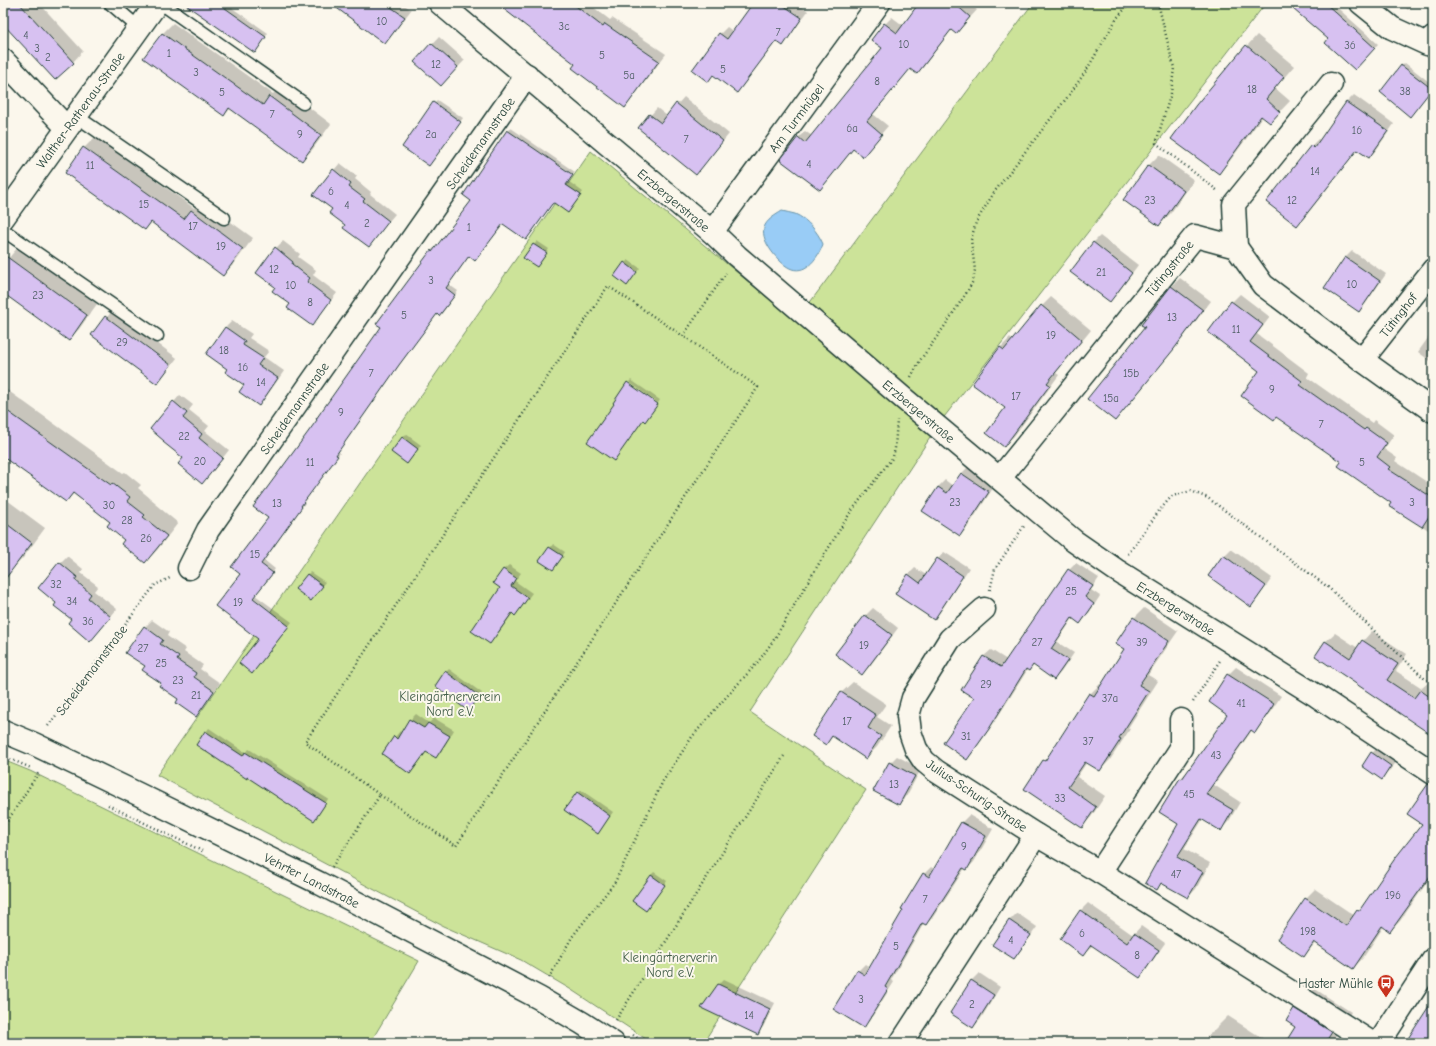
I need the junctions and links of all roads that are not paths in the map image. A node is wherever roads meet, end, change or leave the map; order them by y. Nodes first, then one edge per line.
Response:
1 (110, 3) edge
2 (158, 3) edge
3 (161, 3) edge
4 (440, 3) edge
5 (879, 3) edge
6 (1361, 3) edge
7 (139, 28) junction
8 (1433, 38) edge
9 (3, 60) edge
10 (527, 75) junction
11 (1331, 84) dead end
12 (303, 103) dead end
13 (72, 122) junction
14 (3, 218) edge
15 (224, 218) dead end
16 (3, 230) edge
17 (712, 232) junction
18 (1236, 247) junction
19 (1433, 270) edge
20 (157, 336) dead end
21 (1362, 360) junction
22 (1433, 411) edge
23 (1000, 478) junction
24 (189, 568) road end
25 (984, 609) road end
26 (1182, 720) road end
27 (3, 731) edge
28 (1433, 773) edge
29 (1036, 835) junction
30 (1100, 872) junction
31 (1433, 960) edge
32 (614, 1033) edge
33 (901, 1043) edge
34 (1372, 1043) edge
35 (1380, 1043) edge

1 - 7 lane
2 - 7 street, Walther-Rathenau-Straße
3 - 12 lane
4 - 10 street, Erzbergerstraße
5 - 17 street, Am Turmhügel
6 - 8 street
7 - 13 street, Walther-Rathenau-Straße
9 - 13 street
10 - 17 street, Erzbergerstraße
10 - 24 street, Scheidemannstraße
11 - 18 street
13 - 14 street, Walther-Rathenau-Straße
13 - 15 lane
16 - 20 lane
17 - 23 street, Erzbergerstraße
18 - 21 street
18 - 23 street, Tütingstraße
19 - 21 street, Tütinghof
21 - 22 street
23 - 28 street, Erzbergerstraße
25 - 29 street, Julius-Schurig-Straße
26 - 30 street
27 - 32 street, Vehrter Landstraße
29 - 30 street, Julius-Schurig-Straße
29 - 33 street, Julius-Schurig-Straße
30 - 34 street, Julius-Schurig-Straße
31 - 35 street

